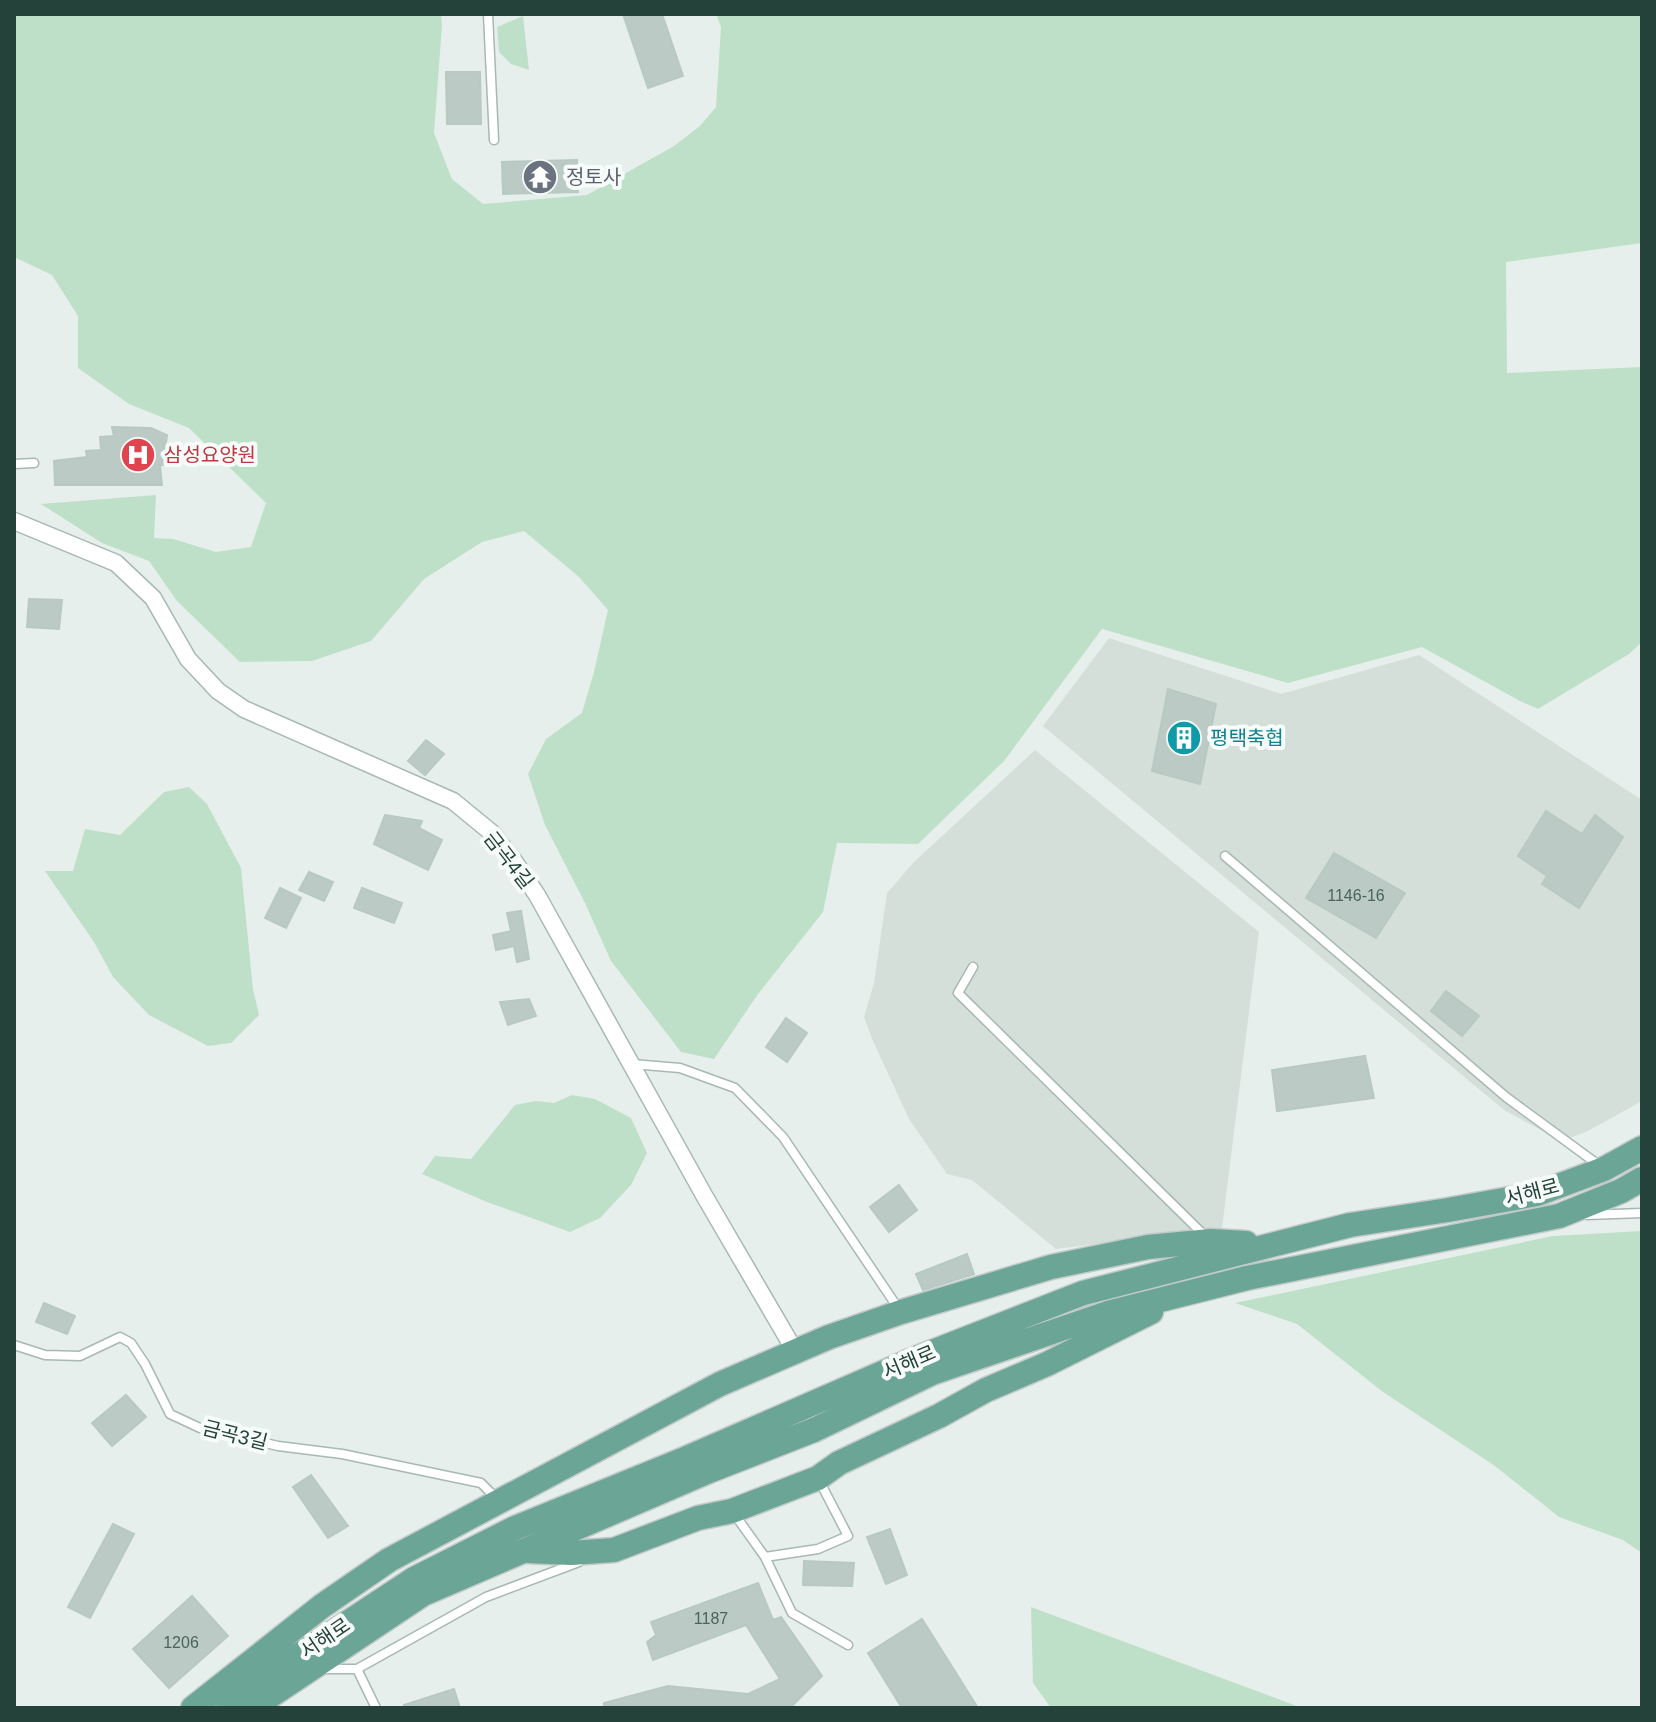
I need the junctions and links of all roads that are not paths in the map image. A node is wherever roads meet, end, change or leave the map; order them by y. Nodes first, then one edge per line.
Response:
1 (488, 14) edge
2 (494, 140) dead end
3 (34, 463) dead end
4 (14, 464) edge
5 (14, 521) edge
6 (1225, 856) dead end
7 (973, 967) dead end
8 (631, 1064) junction
9 (1642, 1148) edge
10 (1604, 1169) junction
11 (1642, 1179) edge
12 (1642, 1213) edge
13 (1559, 1216) junction
14 (1211, 1241) junction
15 (1277, 1244) junction
16 (1185, 1294) junction
17 (901, 1312) junction
18 (14, 1345) edge
19 (795, 1351) junction
20 (818, 1478) junction
21 (498, 1500) junction
22 (732, 1511) junction
23 (614, 1550) junction
24 (522, 1551) junction
25 (765, 1557) junction
26 (848, 1645) dead end
27 (357, 1669) junction
28 (309, 1670) junction
29 (193, 1708) edge
30 (228, 1708) edge
31 (256, 1708) edge
32 (376, 1708) edge

1 - 2 lane
3 - 4 lane
5 - 8 street, 금곡4길
6 - 10 lane
7 - 14 lane
8 - 17 lane
8 - 19 street, 금곡4길
9 - 10 main road, 서해로
10 - 15 main road, 서해로
11 - 13 main road, 서해로
12 - 13 lane
13 - 16 main road, 서해로
14 - 15 main road
14 - 17 main road
15 - 30 main road, 서해로
16 - 20 main road
16 - 24 main road, 서해로
17 - 19 main road
18 - 21 lane, 금곡3길
19 - 21 main road
20 - 22 main road
20 - 25 lane
21 - 29 main road
22 - 23 main road
22 - 25 lane
23 - 24 main road
23 - 27 lane
24 - 28 main road, 서해로
25 - 26 lane
27 - 28 lane
27 - 32 lane
28 - 31 main road, 서해로

